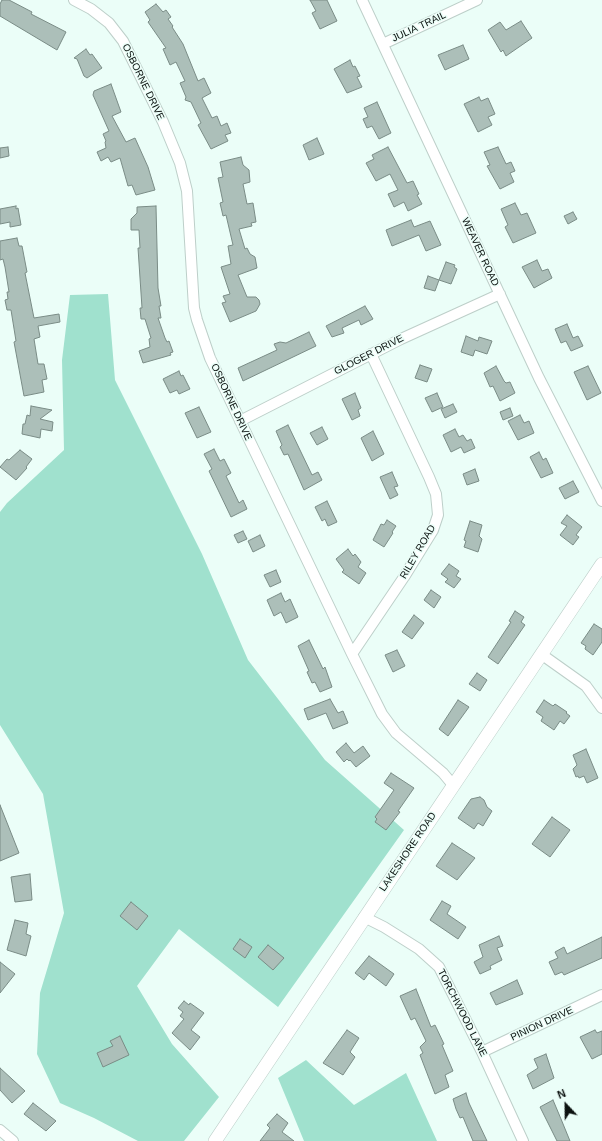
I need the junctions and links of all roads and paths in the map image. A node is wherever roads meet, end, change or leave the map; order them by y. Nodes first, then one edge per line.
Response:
1 (74, 0) edge
2 (362, 0) edge
3 (477, 0) edge
4 (383, 44) junction
5 (500, 294) junction
6 (370, 354) junction
7 (240, 421) junction
8 (602, 501) edge
9 (602, 564) edge
10 (352, 654) junction
11 (541, 654) junction
12 (602, 708) edge
13 (453, 785) junction
14 (364, 917) junction
15 (602, 995) edge
16 (482, 1052) junction
17 (0, 1130) edge
18 (13, 1141) edge
19 (215, 1141) edge
20 (524, 1141) edge

1 - 7 street, OSBORNE DRIVE
2 - 4 street, WEAVER ROAD
3 - 4 street, JULIA TRAIL
4 - 5 street, WEAVER ROAD
5 - 6 street, GLOGER DRIVE
5 - 8 street, WEAVER ROAD
6 - 7 street, GLOGER DRIVE
6 - 10 street, RILEY ROAD
7 - 10 street, OSBORNE DRIVE
9 - 11 street, LAKESHORE ROAD
10 - 13 street, OSBORNE DRIVE
11 - 12 street
11 - 13 street, LAKESHORE ROAD
13 - 14 street, LAKESHORE ROAD
14 - 16 street, TORCHWOOD LANE
14 - 19 street, LAKESHORE ROAD
15 - 16 street, PINION DRIVE
16 - 20 street, TORCHWOOD LANE
17 - 18 street

